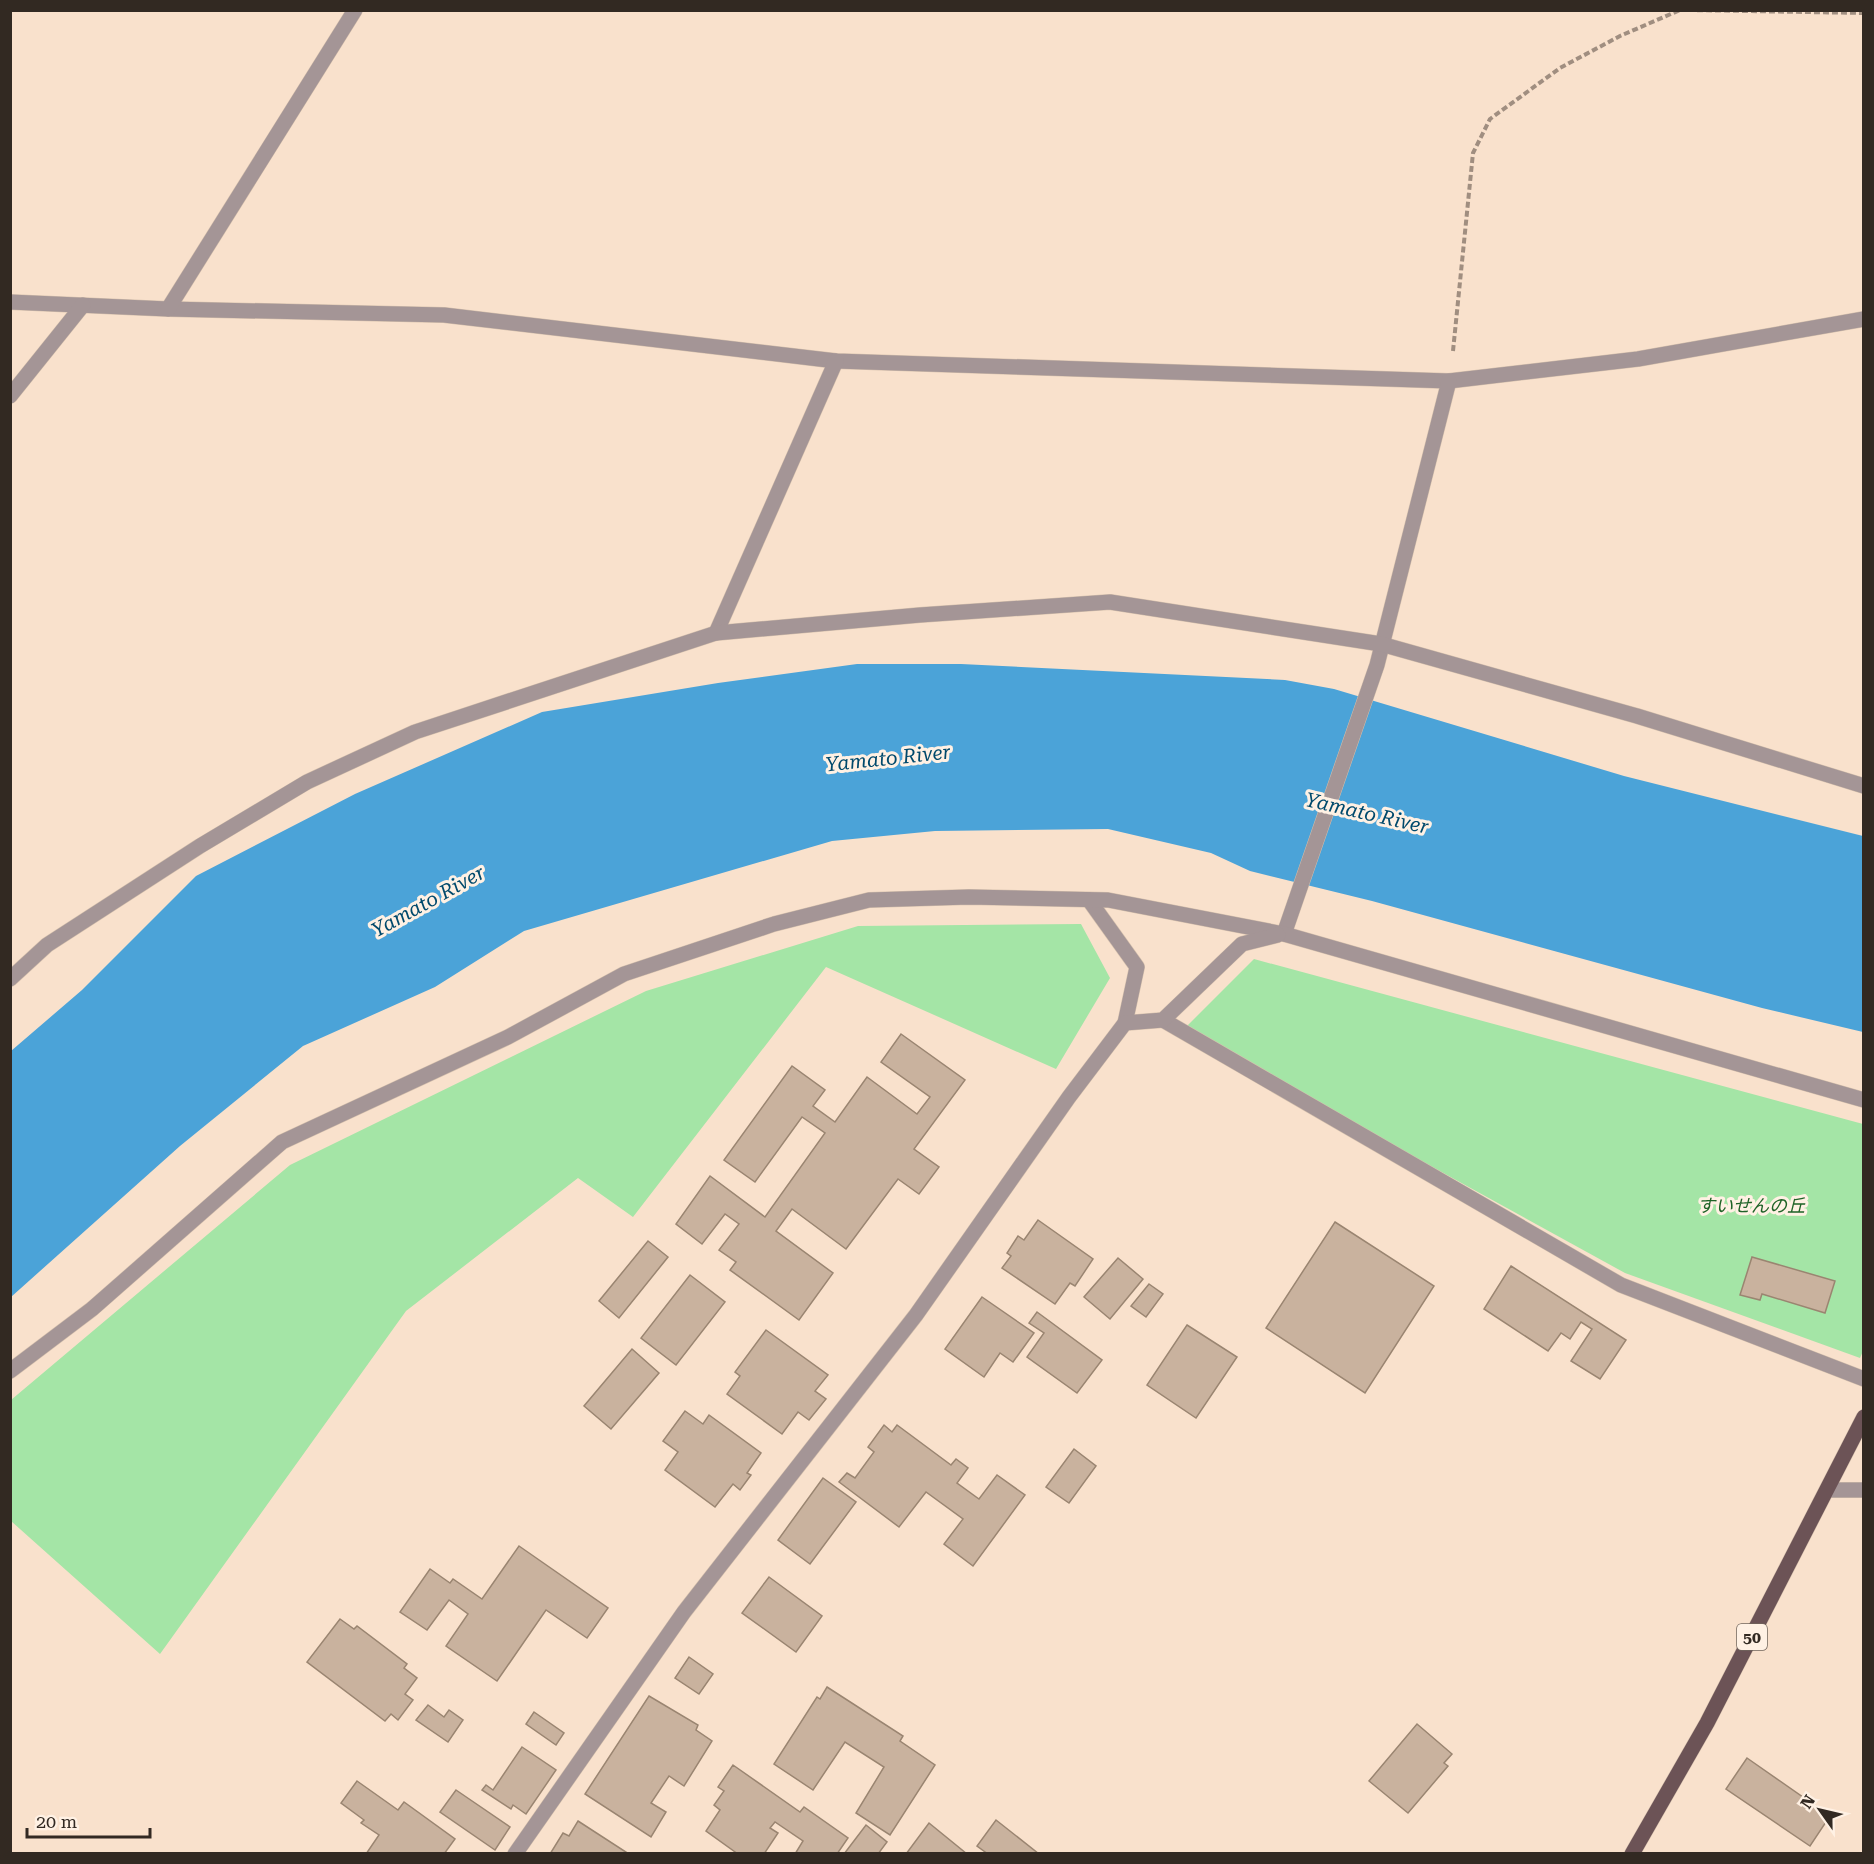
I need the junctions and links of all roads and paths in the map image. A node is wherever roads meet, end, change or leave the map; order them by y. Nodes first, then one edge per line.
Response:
1 (355, 10) edge
2 (1680, 10) edge
3 (1688, 10) edge
4 (1863, 13) edge
5 (10, 302) edge
6 (83, 305) junction
7 (168, 309) junction
8 (1863, 320) edge
9 (836, 361) junction
10 (1449, 381) junction
11 (10, 396) edge
12 (716, 633) junction
13 (1381, 644) junction
14 (1863, 786) edge
15 (1089, 900) junction
16 (1284, 934) junction
17 (10, 979) edge
18 (1163, 1020) junction
19 (1125, 1023) junction
20 (1863, 1100) edge
21 (10, 1371) edge
22 (1863, 1379) edge
23 (1863, 1416) edge
24 (1828, 1490) junction
25 (1863, 1490) edge
26 (515, 1854) edge
27 (1632, 1854) edge

1 - 7 street
2 - 10 path
3 - 4 path
5 - 6 street
6 - 7 street
6 - 11 street
7 - 9 street
8 - 10 street
9 - 10 street
9 - 12 street
10 - 13 street
12 - 13 street
12 - 17 street
13 - 14 street
13 - 16 street
15 - 16 street
15 - 19 street
15 - 21 street
16 - 18 street
16 - 20 street
18 - 19 street
18 - 22 street
19 - 26 street
23 - 24 main road, 50
24 - 25 street
24 - 27 main road, 50

